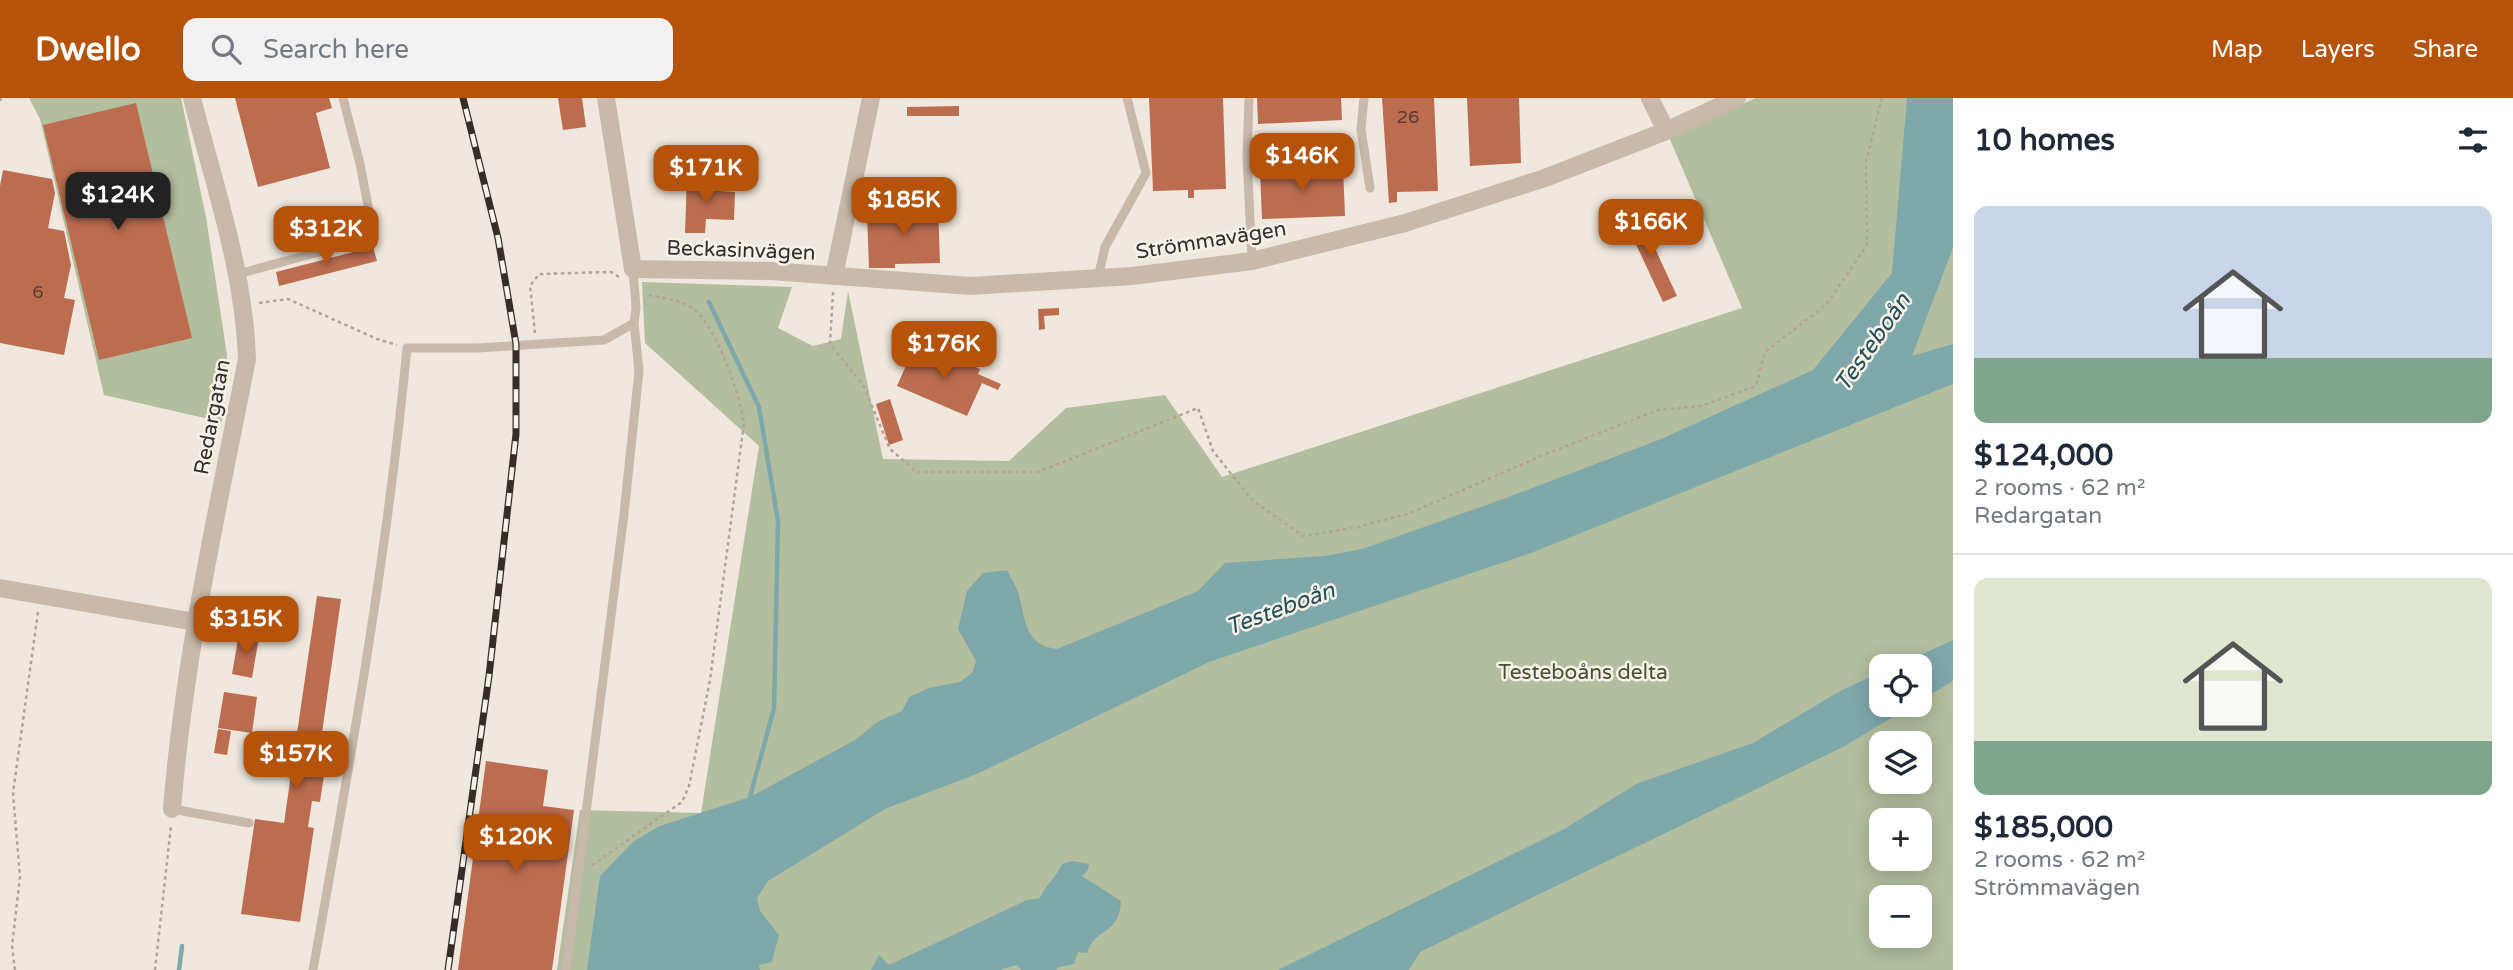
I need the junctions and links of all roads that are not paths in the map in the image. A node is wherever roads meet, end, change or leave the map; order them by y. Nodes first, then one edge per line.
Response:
1 (191, 98) edge
2 (343, 98) edge
3 (606, 98) edge
4 (871, 98) edge
5 (1127, 98) edge
6 (1249, 98) edge
7 (1364, 98) edge
8 (1650, 98) edge
9 (1737, 98) edge
10 (1666, 131) junction
11 (1370, 188) dead end
12 (1252, 261) junction
13 (633, 269) junction
14 (238, 274) junction
15 (834, 276) junction
16 (1098, 278) junction
17 (634, 323) junction
18 (0, 588) edge
19 (195, 622) junction
20 (173, 809) joint
21 (249, 823) dead end
22 (313, 970) edge
23 (566, 970) edge

1 - 14 street, Redargatan
2 - 14 lane
3 - 13 street
4 - 15 street, Beckasinvägen
5 - 16 lane
6 - 12 lane
7 - 11 lane
8 - 10 street
9 - 10 street, Strömmavägen
10 - 12 street, Strömmavägen
12 - 16 street, Strömmavägen
13 - 15 street, Beckasinvägen
13 - 17 lane
14 - 19 street, Redargatan
15 - 16 street, Strömmavägen
17 - 22 lane
17 - 23 lane
18 - 19 street
19 - 20 street, Redargatan
20 - 21 lane

